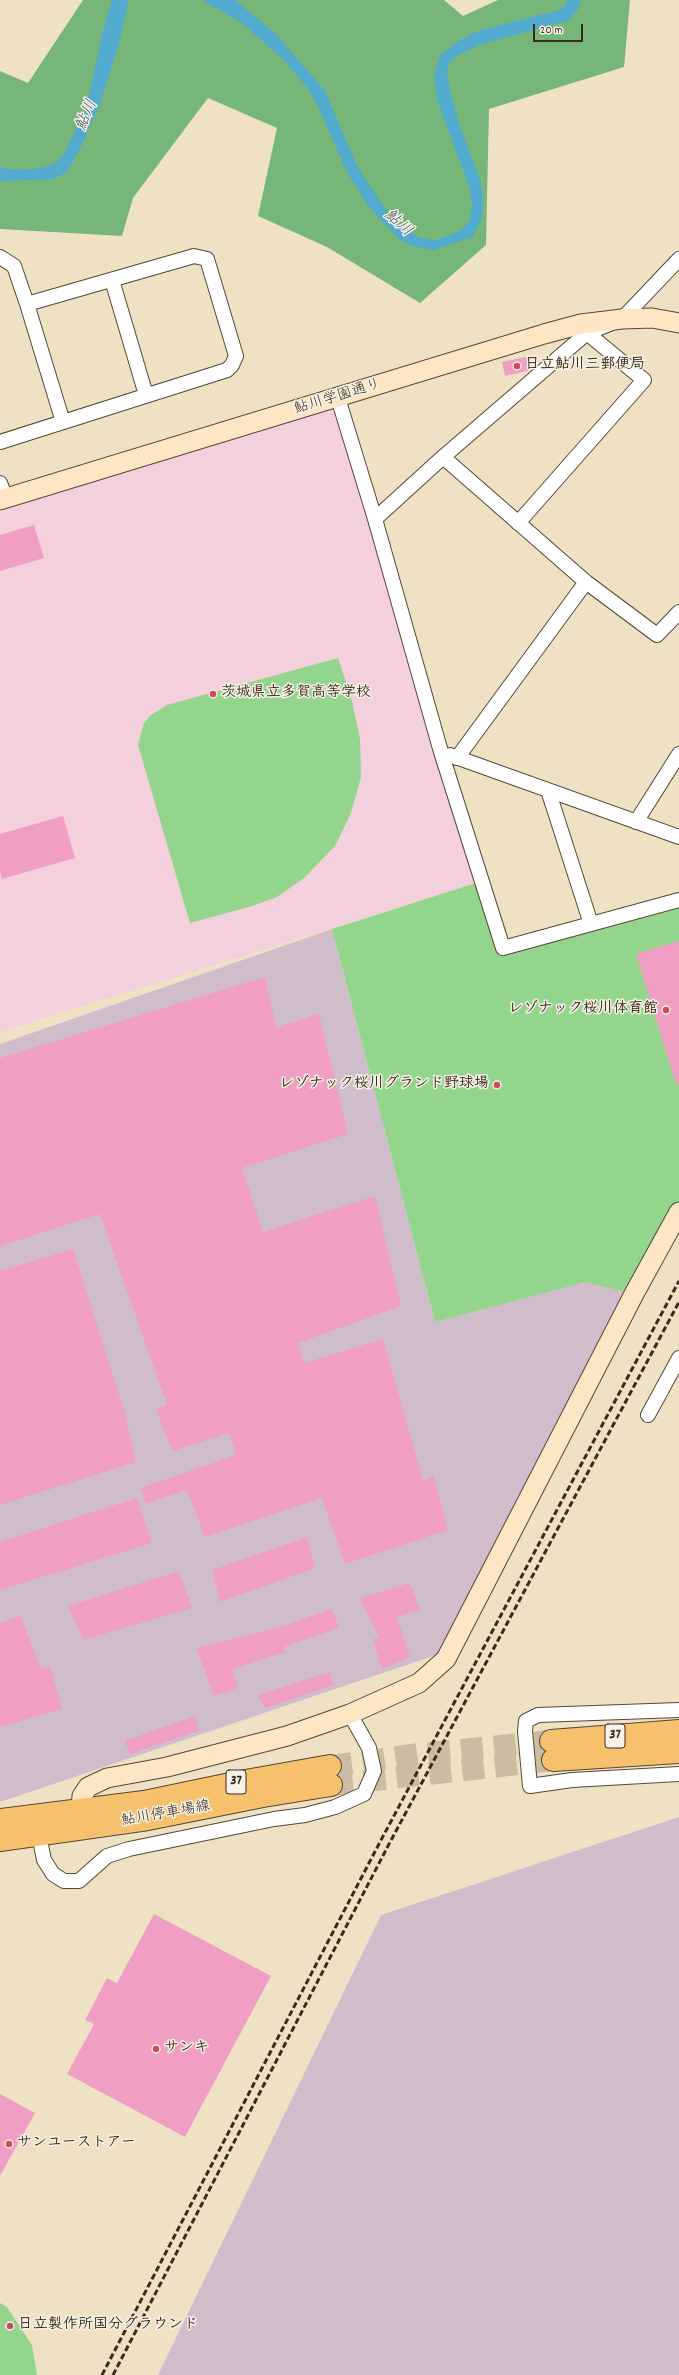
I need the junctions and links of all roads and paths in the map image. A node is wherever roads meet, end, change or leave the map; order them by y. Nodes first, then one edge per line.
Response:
1 (0, 257) edge
2 (679, 259) edge
3 (112, 280) junction
4 (27, 304) junction
5 (622, 319) junction
6 (679, 323) edge
7 (587, 333) junction
8 (146, 395) junction
9 (338, 398) junction
10 (63, 422) junction
11 (0, 442) edge
12 (443, 457) junction
13 (2, 494) edge
14 (375, 519) junction
15 (518, 523) junction
16 (586, 582) junction
17 (679, 612) edge
18 (441, 752) junction
19 (679, 754) edge
20 (458, 758) junction
21 (548, 790) junction
22 (636, 822) junction
23 (679, 837) edge
24 (679, 900) edge
25 (590, 924) junction
26 (679, 1212) edge
27 (679, 1358) edge
28 (648, 1415) dead end
29 (679, 1710) edge
30 (350, 1714) junction
31 (679, 1731) edge
32 (679, 1752) edge
33 (679, 1774) edge
34 (81, 1810) junction
35 (0, 1820) edge
36 (39, 1835) junction
37 (0, 1840) edge

1 - 4 street
2 - 5 street
3 - 4 street
3 - 8 street
3 - 8 street
4 - 10 street
5 - 6 street, 鮎川学園通り
5 - 7 street
5 - 9 street, 鮎川学園通り
7 - 12 street
7 - 15 street
8 - 10 street
9 - 13 street, 鮎川学園通り
9 - 14 street
10 - 11 street
12 - 14 street
12 - 15 street
14 - 18 street
15 - 16 street
16 - 17 street
16 - 20 street
18 - 20 street
18 - 25 street
19 - 22 street
20 - 21 street
21 - 22 street
21 - 25 street
22 - 23 street
24 - 25 street
26 - 30 street
27 - 28 street
29 - 33 street
30 - 34 street
30 - 36 street
31 - 32 main road, 37
34 - 35 main road, 鮎川停車場線 / 37
34 - 36 main road, 鮎川停車場線 / 37
36 - 37 main road, 鮎川停車場線 / 37

